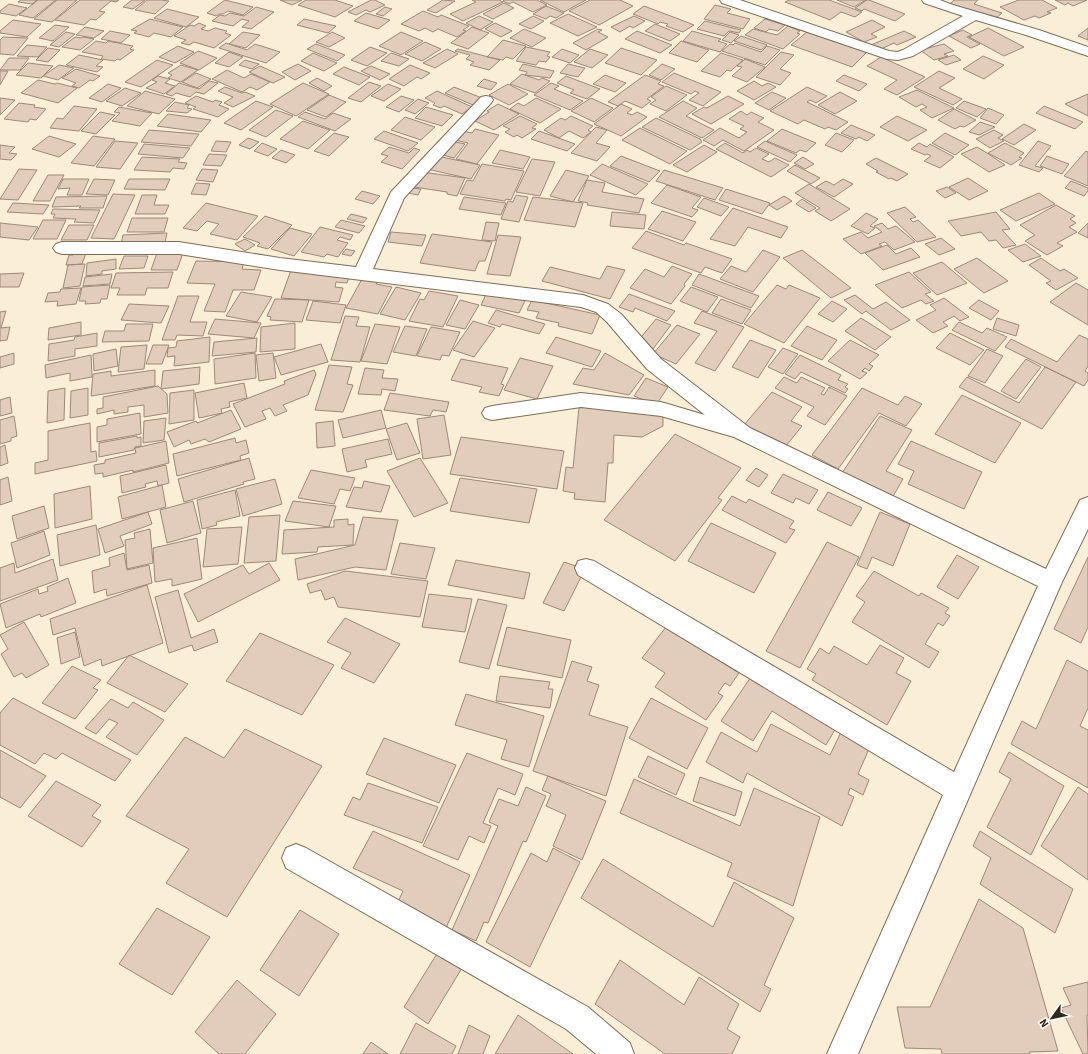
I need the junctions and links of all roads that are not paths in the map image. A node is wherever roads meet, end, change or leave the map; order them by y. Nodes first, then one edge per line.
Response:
1 (727, 0) edge
2 (929, 0) edge
3 (975, 15) junction
4 (1088, 52) edge
5 (486, 100) dead end
6 (62, 248) dead end
7 (362, 274) junction
8 (492, 413) dead end
9 (743, 433) junction
10 (1088, 506) edge
11 (586, 568) dead end
12 (1051, 582) junction
13 (960, 790) junction
14 (296, 858) dead end
15 (619, 1054) edge
16 (842, 1054) edge

1 - 3 street
2 - 3 street
3 - 4 street
5 - 7 street
6 - 7 street
7 - 9 street
8 - 9 street
9 - 12 street
10 - 12 street
11 - 13 street
12 - 13 street
13 - 16 street
14 - 15 street

